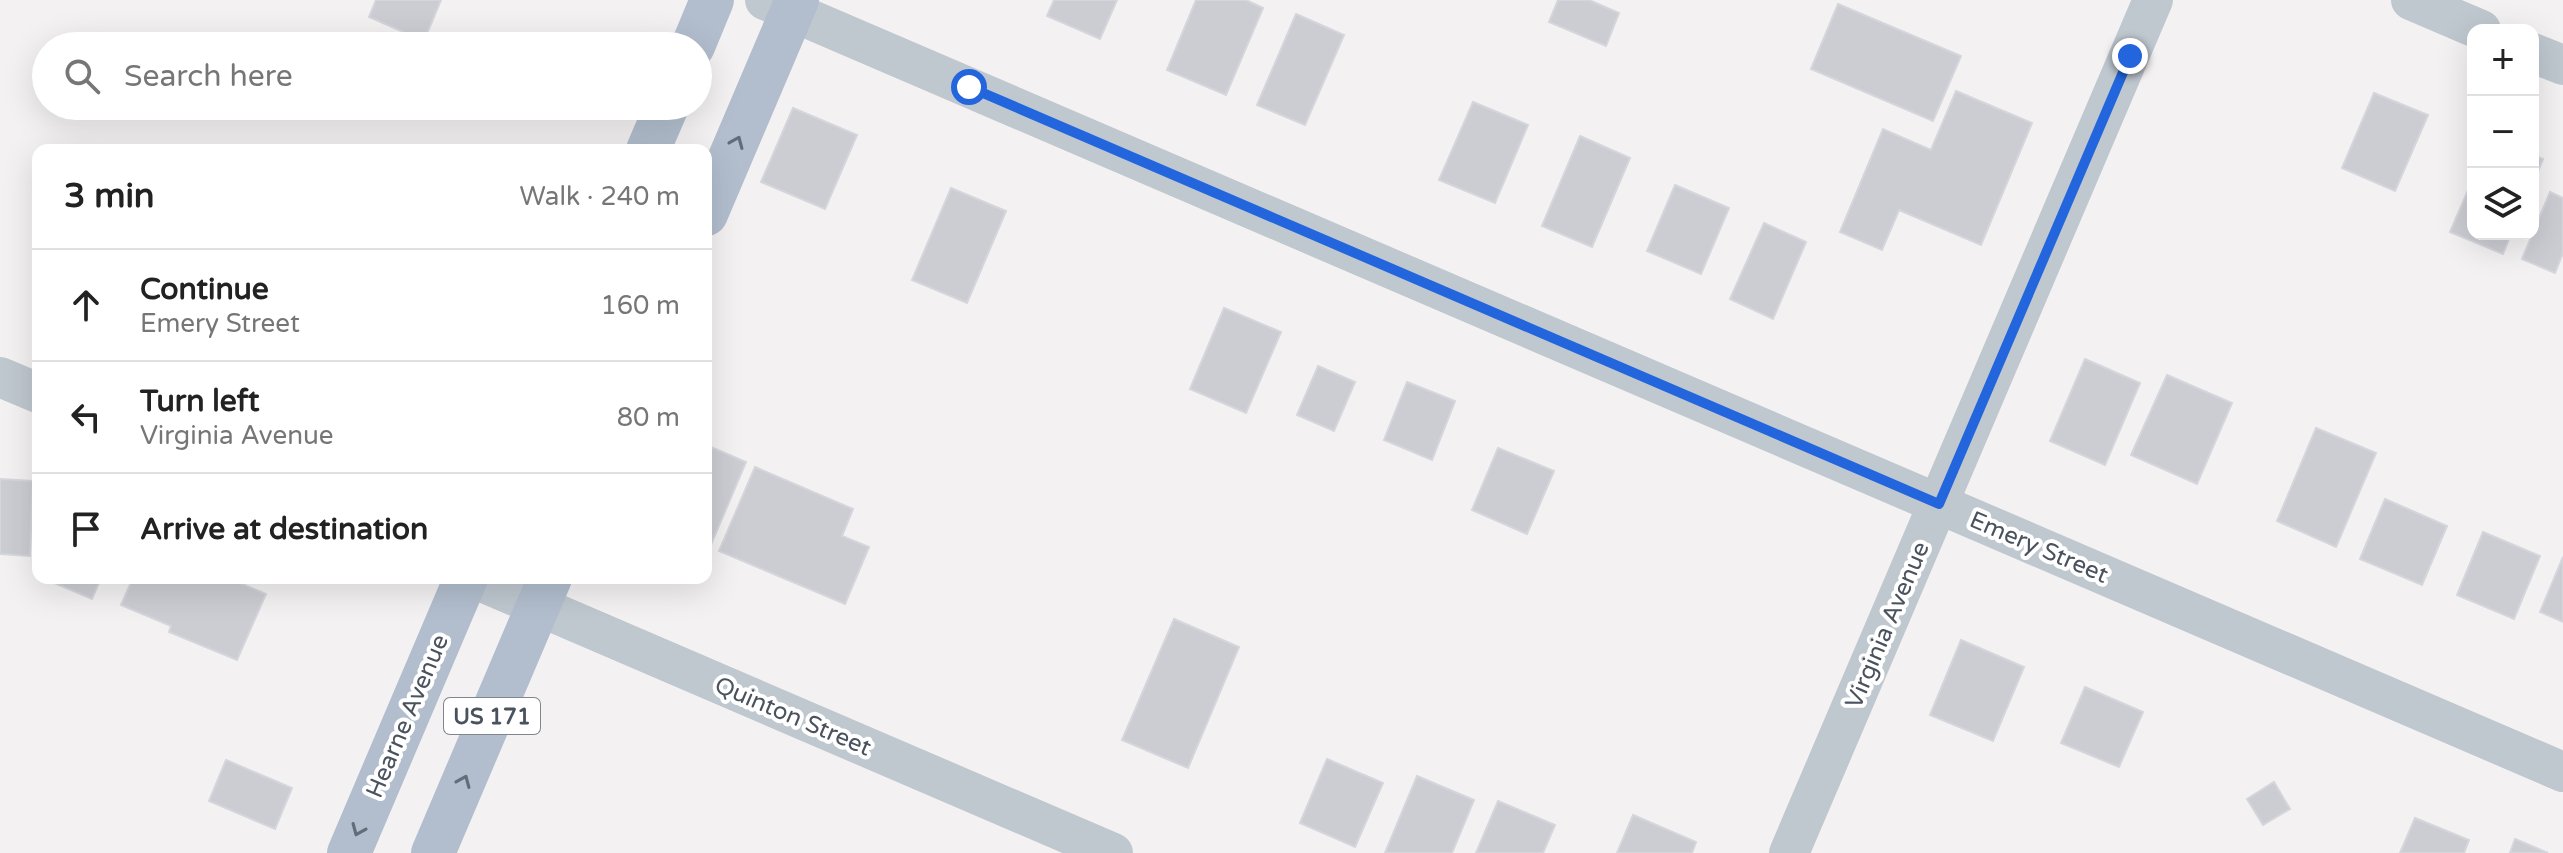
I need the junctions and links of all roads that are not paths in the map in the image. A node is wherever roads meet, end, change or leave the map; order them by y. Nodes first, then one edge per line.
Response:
1 (712, 0) edge
2 (2153, 0) edge
3 (2411, 0) edge
4 (785, 4) edge
5 (2467, 24) edge
6 (699, 32) edge
7 (2539, 55) edge
8 (2563, 65) edge
9 (661, 120) edge
10 (651, 144) edge
11 (712, 198) edge
12 (0, 377) edge
13 (32, 390) edge
14 (1939, 504) junction
15 (463, 584) edge
16 (503, 584) edge
17 (544, 592) edge
18 (2563, 772) edge
19 (349, 853) edge
20 (433, 853) edge
21 (1113, 853) edge
22 (1789, 853) edge

1 - 6 main road
2 - 14 street, Virginia Avenue
3 - 5 street
11 -> 4 main road
4 - 14 street, Emery Street
7 - 8 street
9 - 10 main road
12 - 13 street
14 - 18 street, Emery Street
14 - 22 street, Virginia Avenue
15 -> 19 main road, Hearne Avenue / US 171
16 - 17 street, Quinton Street
20 -> 17 main road, US 171
17 - 21 street, Quinton Street

